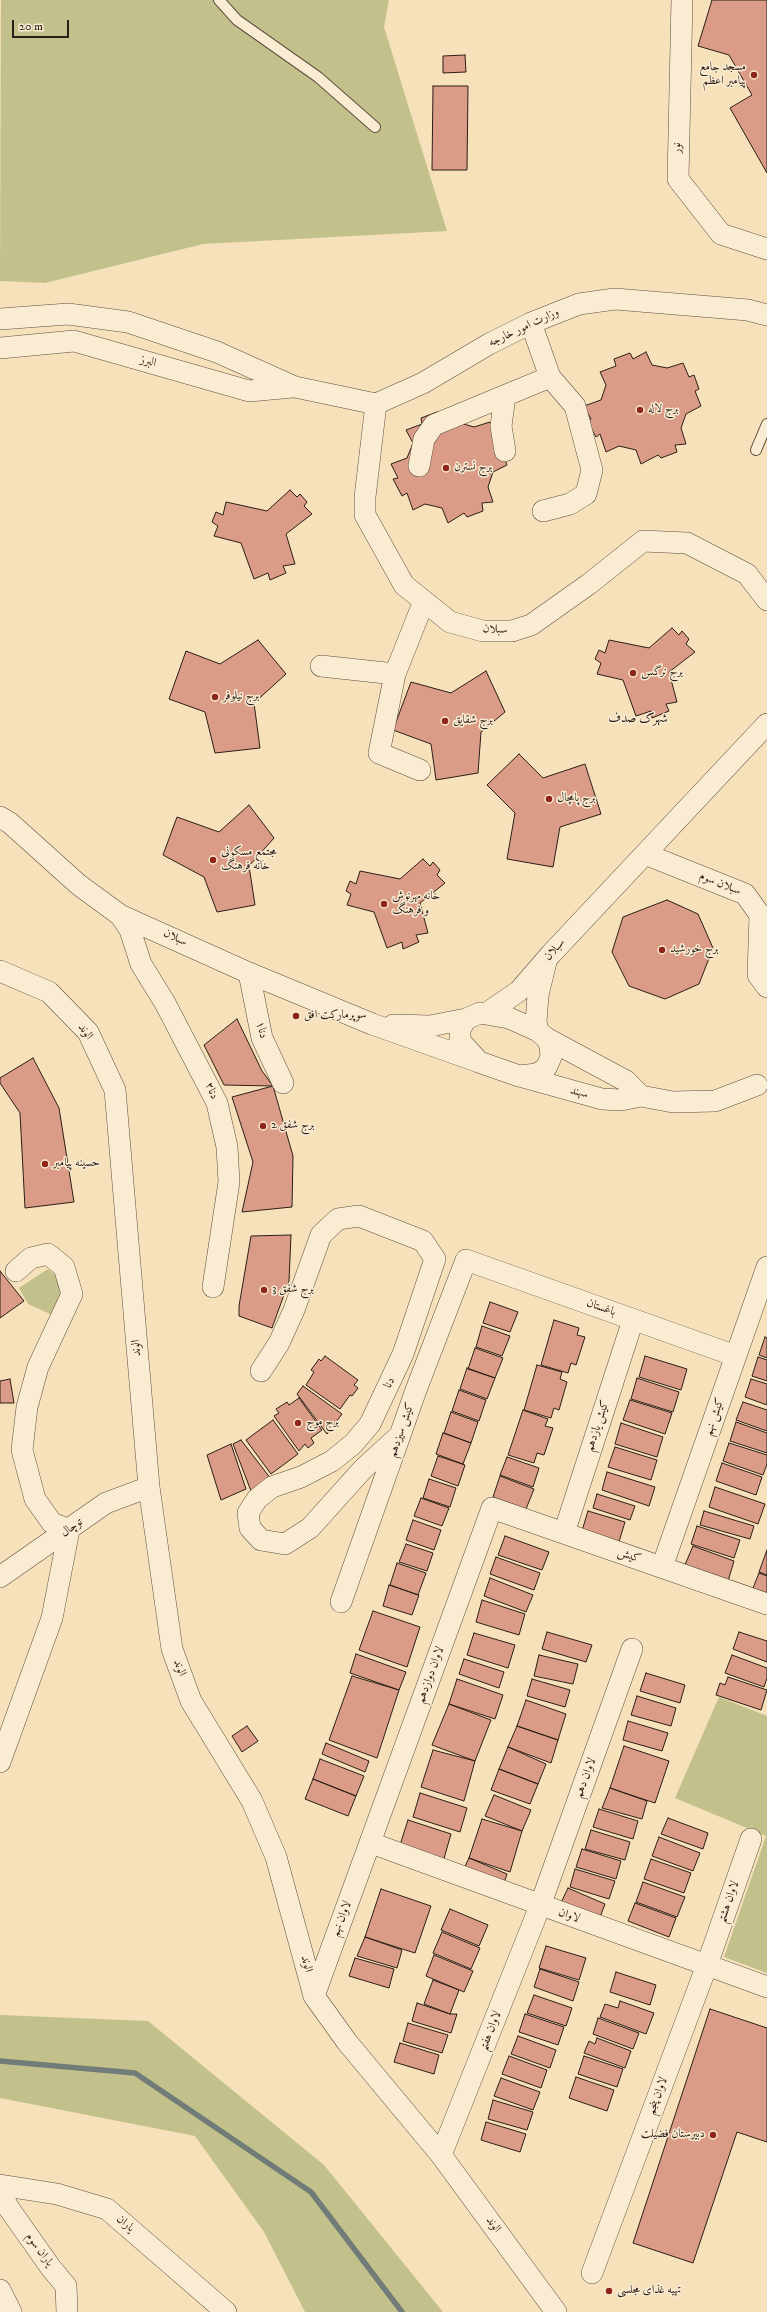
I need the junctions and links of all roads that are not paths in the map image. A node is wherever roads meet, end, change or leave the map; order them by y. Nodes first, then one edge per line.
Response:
1 (219, 0) edge
2 (682, 0) edge
3 (375, 127) dead end
4 (767, 249) edge
5 (767, 315) edge
6 (0, 319) edge
7 (531, 323) junction
8 (0, 348) edge
9 (550, 377) junction
10 (295, 387) junction
11 (505, 396) junction
12 (376, 404) junction
13 (767, 424) edge
14 (756, 450) dead end
15 (505, 451) dead end
16 (419, 466) dead end
17 (543, 511) dead end
18 (767, 600) edge
19 (424, 601) junction
20 (321, 666) dead end
21 (394, 674) junction
22 (767, 724) edge
23 (420, 770) dead end
24 (0, 817) edge
25 (645, 854) junction
26 (120, 915) junction
27 (546, 960) junction
28 (0, 971) edge
29 (249, 973) junction
30 (767, 987) edge
31 (487, 1012) junction
32 (466, 1019) junction
33 (372, 1024) junction
34 (542, 1034) junction
35 (479, 1062) junction
36 (519, 1076) junction
37 (764, 1081) edge
38 (283, 1083) dead end
39 (641, 1096) junction
40 (466, 1260) joint
41 (767, 1267) edge
42 (16, 1271) dead end
43 (214, 1287) dead end
44 (633, 1320) junction
45 (736, 1356) junction
46 (261, 1371) dead end
47 (400, 1436) junction
48 (149, 1487) junction
49 (492, 1508) joint
50 (69, 1530) junction
51 (564, 1533) junction
52 (662, 1567) junction
53 (0, 1577) edge
54 (341, 1602) dead end
55 (767, 1604) edge
56 (632, 1649) dead end
57 (1, 1755) edge
58 (751, 1839) dead end
59 (371, 1843) junction
60 (540, 1906) junction
61 (707, 1965) junction
62 (767, 1987) edge
63 (314, 1996) junction
64 (442, 2155) junction
65 (0, 2185) edge
66 (0, 2191) edge
67 (592, 2273) dead end
68 (0, 2290) edge
69 (11, 2312) edge
70 (67, 2312) edge
71 (226, 2312) edge
72 (556, 2312) edge

1 - 3 lane
2 - 4 street, نور
5 - 7 street, وزارت امور خارجه
6 - 10 street
7 - 9 street
7 - 12 street, وزارت امور خارجه
8 - 10 street, البرز
9 - 11 street
9 - 17 street
10 - 12 street
11 - 15 street
11 - 16 street
12 - 19 street, سبلان
13 - 14 lane
18 - 19 street, سبلان
19 - 21 street
20 - 21 street
21 - 23 street
22 - 25 street, سبلان
24 - 26 street, سبلان
25 - 27 street, سبلان
25 - 30 street, سبلان سوم
26 - 29 street, سبلان
26 - 43 street, دنا۲
27 - 31 street, سبلان
27 - 34 street
28 - 48 street, الوند
29 - 33 street, سبلان
29 - 38 street, دنا۱
31 - 32 street, سبلان
31 - 34 street
32 - 33 street, سبلان
32 - 35 street
33 - 35 street, سبلان
34 - 36 street
34 - 39 street
35 - 36 street, سهند
36 - 39 street, سهند
37 - 39 street, سهند
40 - 44 street, باغستان
40 - 47 street, کیش سیزدهم
41 - 45 street, کیش نهم
42 - 50 street
44 - 45 street, باغستان
44 - 51 street, کیش یازدهم
45 - 52 street, کیش نهم
46 - 47 street, دنا
47 - 54 street, کیش سیزدهم
48 - 50 street, توچال
48 - 63 street, الوند
49 - 51 street, کیش
49 - 59 street, لاوان دوازدهم
50 - 53 street, توچال
50 - 57 street
51 - 52 street, کیش
52 - 55 street, کیش
56 - 60 street, لاوان دهم
58 - 61 street, لاوان هشتم
59 - 60 street, لاوان
59 - 63 street, لاوان نهم
60 - 61 street, لاوان
60 - 64 street, لاوان هفتم
61 - 62 street, لاوان
61 - 67 street, لاوان پنجم
63 - 64 street, الوند
64 - 72 street, الوند
65 - 71 street, یاران
66 - 70 street, یاران سوم
68 - 69 street

